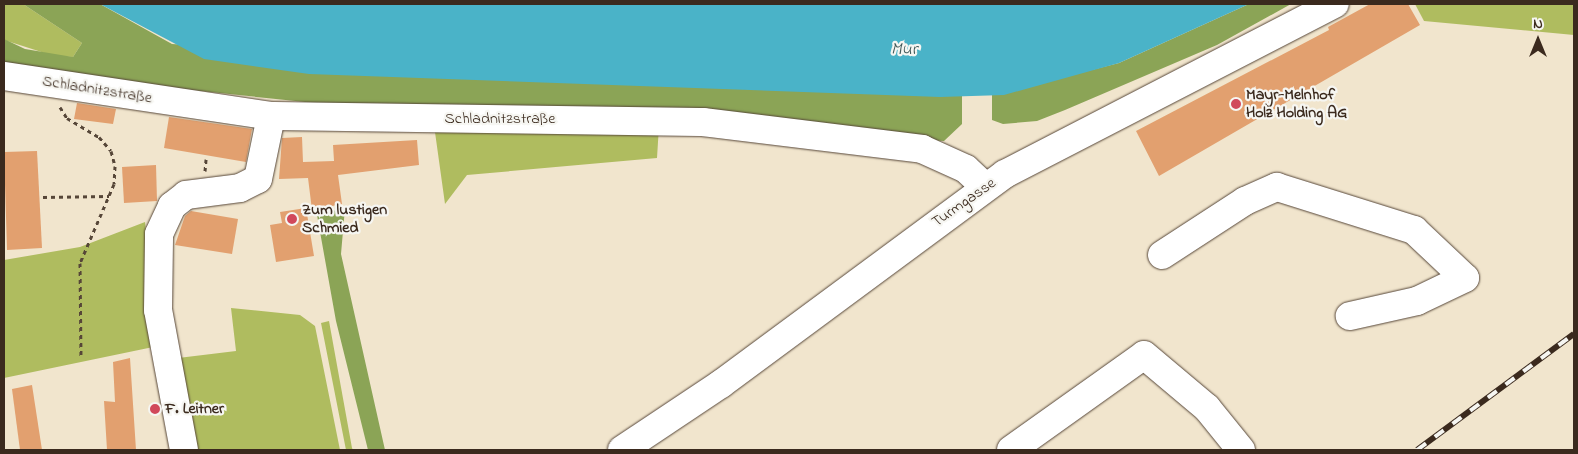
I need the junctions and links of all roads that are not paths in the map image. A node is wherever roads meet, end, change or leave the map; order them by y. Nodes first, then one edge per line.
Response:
1 (1335, 4) edge
2 (4, 76) edge
3 (271, 116) junction
4 (985, 187) junction
5 (1162, 255) dead end
6 (1350, 316) dead end
7 (184, 450) edge
8 (622, 450) edge
9 (1011, 450) edge
10 (1241, 450) edge

1 - 4 street, Turmgasse
2 - 3 street, Schladnitzstraße
3 - 4 street, Schladnitzstraße
3 - 7 street
4 - 8 street, Turmgasse
5 - 6 street
9 - 10 street

